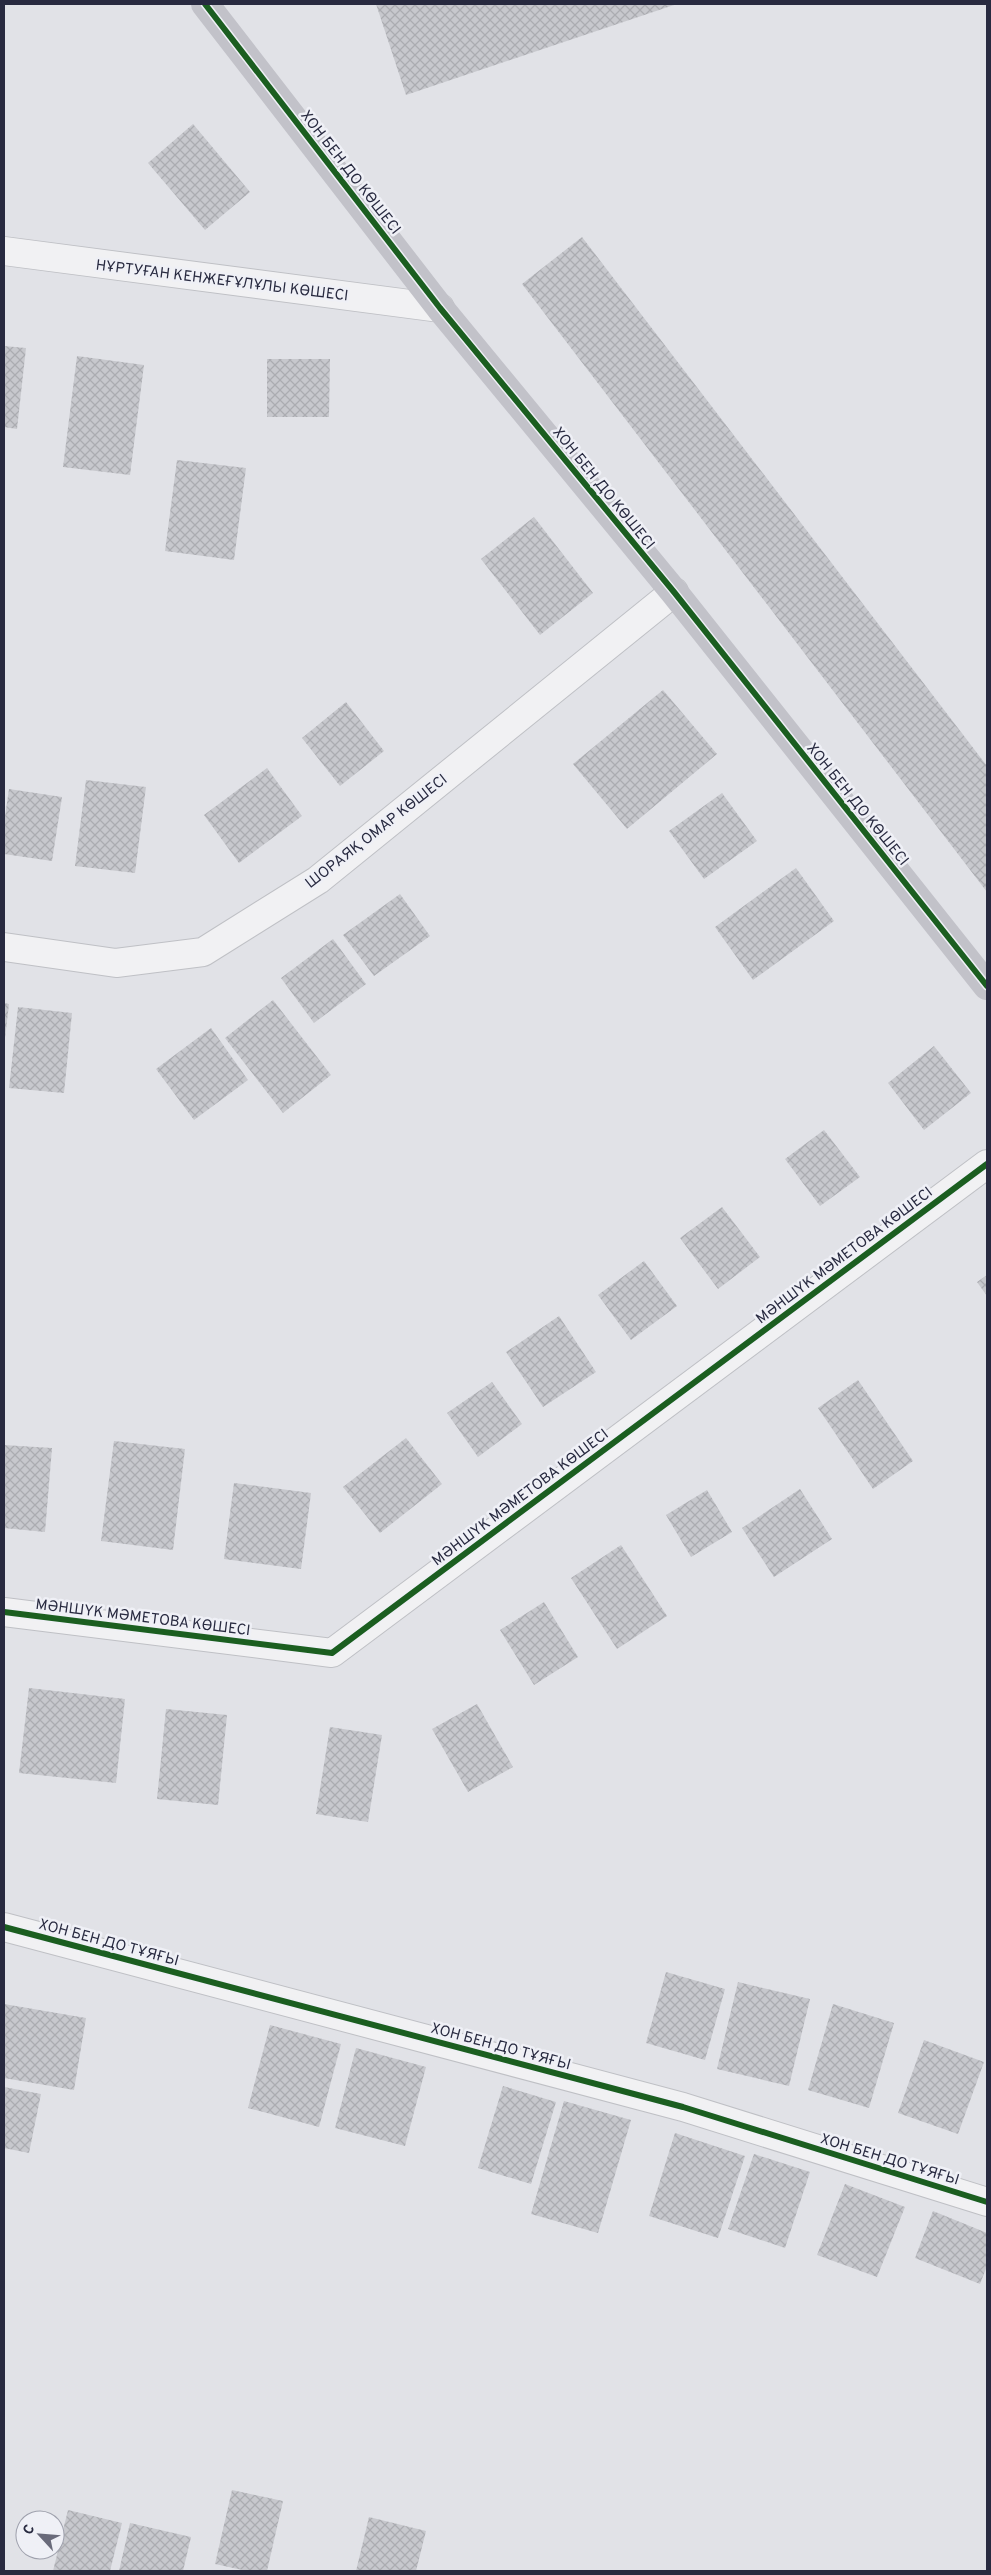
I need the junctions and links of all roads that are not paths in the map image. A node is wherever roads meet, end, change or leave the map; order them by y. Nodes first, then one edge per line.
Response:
1 (205, 4) edge
2 (4, 251) edge
3 (440, 308) junction
4 (674, 592) junction
5 (4, 947) edge
6 (987, 986) edge
7 (987, 1164) edge
8 (4, 1612) edge
9 (4, 1927) edge
10 (987, 2202) edge

1 - 3 street, ХОН БЕН ДО КӨШЕСІ
2 - 3 street, НҰРТУҒАН КЕНЖЕҒҰЛҰЛЫ КӨШЕСІ
3 - 4 street, ХОН БЕН ДО КӨШЕСІ
4 - 5 street, ШОРАЯҚ ОМАР КӨШЕСІ
4 - 6 street, ХОН БЕН ДО КӨШЕСІ
7 - 8 street, МӘНШҮК МӘМЕТОВА КӨШЕСІ
9 - 10 street, ХОН БЕН ДО ТҰЯҒЫ

